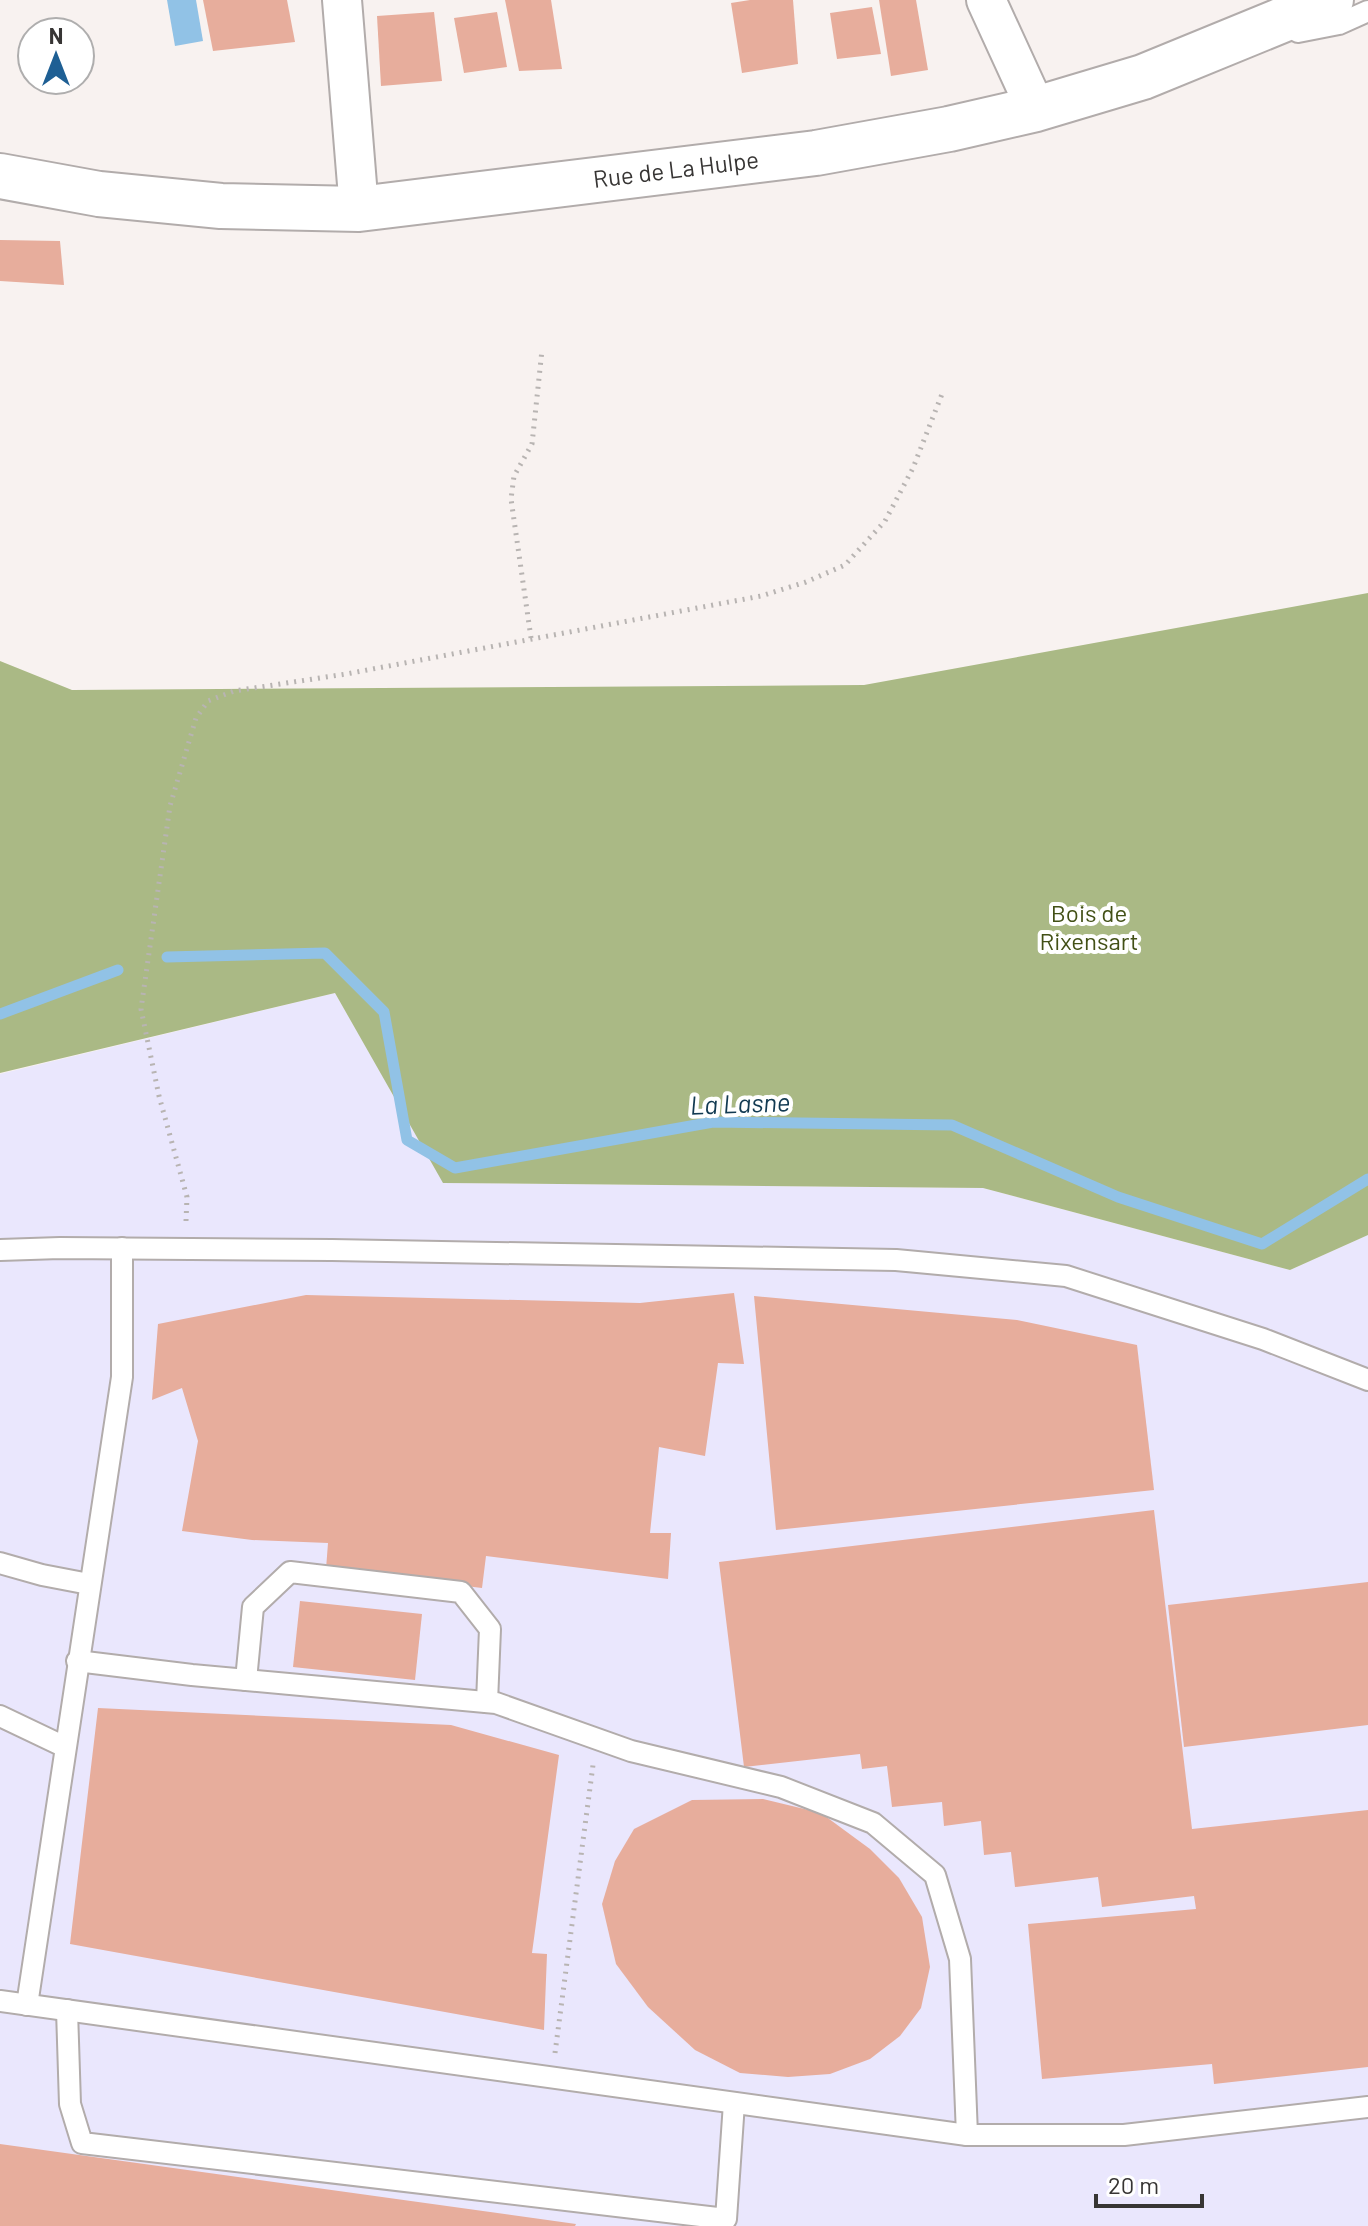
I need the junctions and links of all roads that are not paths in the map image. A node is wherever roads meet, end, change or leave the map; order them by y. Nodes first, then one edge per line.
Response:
1 (342, 0) edge
2 (986, 0) edge
3 (1331, 0) edge
4 (1368, 11) edge
5 (1220, 46) junction
6 (1036, 109) junction
7 (0, 176) edge
8 (359, 209) junction
9 (122, 1248) junction
10 (0, 1250) edge
11 (1368, 1380) edge
12 (0, 1563) edge
13 (89, 1584) junction
14 (77, 1661) junction
15 (246, 1680) junction
16 (487, 1702) junction
17 (0, 1716) edge
18 (65, 1747) junction
19 (0, 2001) edge
20 (27, 2005) junction
21 (67, 2010) junction
22 (734, 2103) junction
23 (1368, 2107) edge
24 (967, 2135) junction
25 (726, 2222) edge

1 - 8 street
2 - 6 street
3 - 5 street, Rue de La Hulpe
4 - 5 lane
5 - 6 street, Rue de La Hulpe
6 - 8 street, Rue de La Hulpe
7 - 8 street, Rue de La Hulpe
9 - 10 lane
9 - 11 lane
9 - 13 lane
12 - 13 lane
13 - 14 lane
14 - 15 lane
14 - 18 lane
15 - 16 lane
15 - 16 lane
16 - 24 lane
17 - 18 lane
18 - 20 lane
19 - 20 lane
20 - 21 lane
21 - 22 lane
21 - 25 lane
22 - 24 lane
22 - 25 lane
23 - 24 lane

